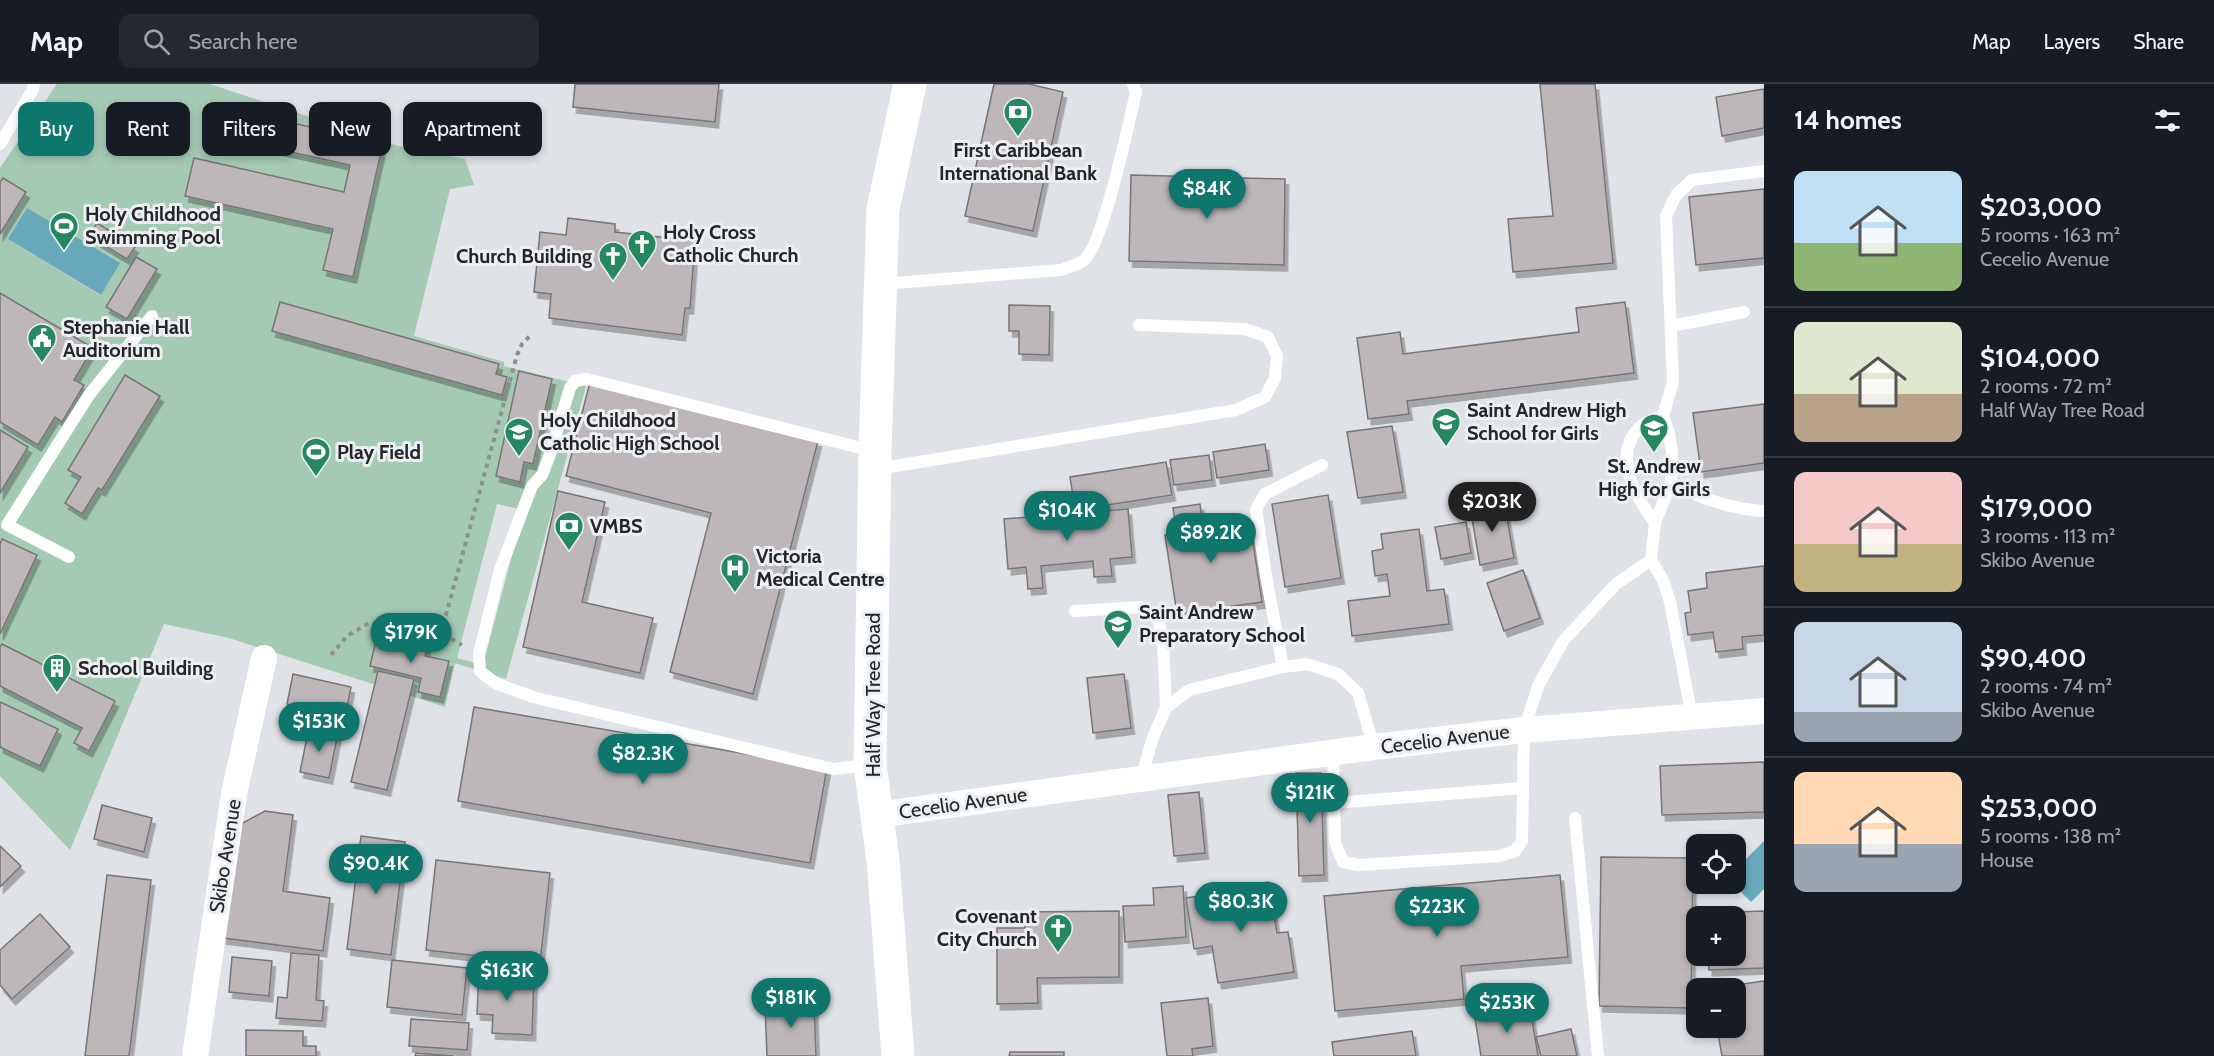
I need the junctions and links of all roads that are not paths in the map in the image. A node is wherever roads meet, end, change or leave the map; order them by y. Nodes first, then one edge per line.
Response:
1 (34, 84) edge
2 (910, 84) edge
3 (1133, 84) edge
4 (0, 144) edge
5 (1764, 171) edge
6 (881, 284) junction
7 (1744, 312) dead end
8 (152, 316) dead end
9 (1139, 325) dead end
10 (1671, 326) junction
11 (1663, 416) junction
12 (875, 460) junction
13 (1322, 465) dead end
14 (1671, 482) junction
15 (1764, 511) edge
16 (1655, 523) junction
17 (4, 526) edge
18 (69, 556) dead end
19 (1651, 560) junction
20 (1074, 611) dead end
21 (264, 658) dead end
22 (1283, 667) junction
23 (1166, 708) junction
24 (1764, 711) edge
25 (1692, 717) junction
26 (1524, 730) junction
27 (1374, 747) junction
28 (1333, 753) junction
29 (870, 765) junction
30 (1141, 779) junction
31 (1523, 788) junction
32 (1334, 803) junction
33 (877, 815) junction
34 (1575, 818) dead end
35 (195, 1056) edge
36 (898, 1056) edge
37 (1598, 1056) edge

1 - 4 lane
2 - 6 main road, Half Way Tree Road
3 - 6 lane
5 - 10 lane
6 - 12 main road, Half Way Tree Road
7 - 10 lane
8 - 17 lane
9 - 12 lane
10 - 11 lane
11 - 14 lane
11 - 16 lane
12 - 29 main road, Half Way Tree Road
12 - 29 lane
13 - 22 lane
14 - 15 lane
14 - 16 lane
16 - 19 lane
17 - 18 lane
19 - 25 lane
19 - 26 lane
20 - 23 lane
21 - 35 street, Skibo Avenue
22 - 23 lane
22 - 27 lane
23 - 30 lane
24 - 25 street, Cecelio Avenue
25 - 26 street, Cecelio Avenue
26 - 27 street, Cecelio Avenue
26 - 31 lane
27 - 28 street, Cecelio Avenue
28 - 30 street, Cecelio Avenue
28 - 32 lane
29 - 33 main road, Half Way Tree Road
30 - 33 street, Cecelio Avenue
31 - 32 lane
31 - 32 lane
33 - 36 main road, Half Way Tree Road
34 - 37 lane

